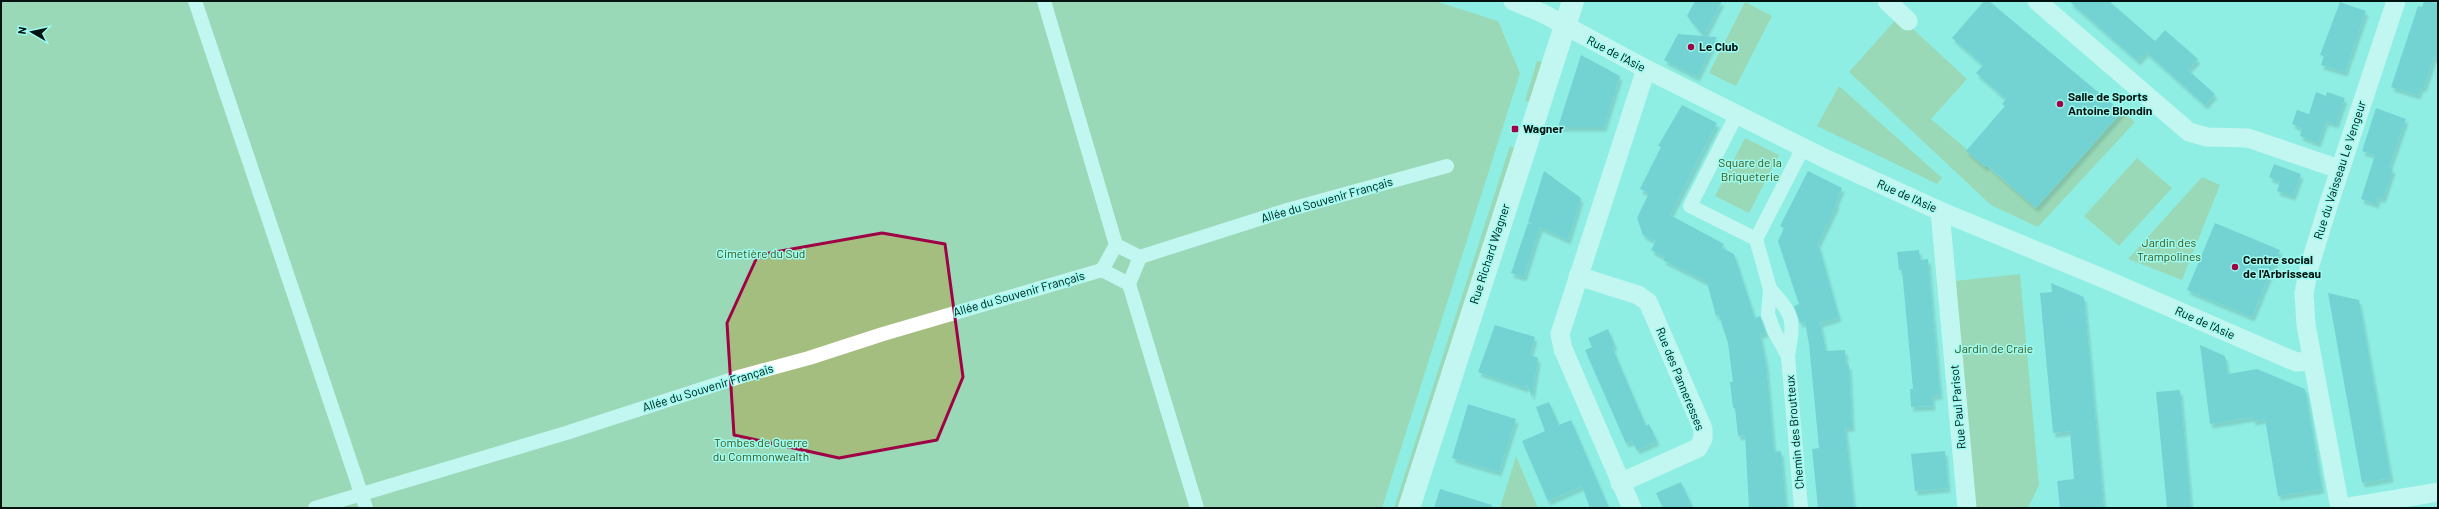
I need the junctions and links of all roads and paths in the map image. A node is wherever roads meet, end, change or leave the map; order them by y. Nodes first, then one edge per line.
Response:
1 (195, 1) edge
2 (1044, 1) edge
3 (1513, 1) edge
4 (1573, 1) edge
5 (1887, 1) edge
6 (2037, 1) edge
7 (2396, 1) edge
8 (1908, 21) dead end
9 (1564, 25) junction
10 (1646, 69) junction
11 (1737, 114) junction
12 (1804, 148) junction
13 (1447, 166) dead end
14 (2339, 169) junction
15 (1940, 211) junction
16 (1756, 239) junction
17 (1116, 245) junction
18 (1140, 257) junction
19 (1102, 270) junction
20 (1578, 276) junction
21 (1129, 284) junction
22 (1770, 290) junction
23 (1788, 356) junction
24 (2313, 362) junction
25 (1620, 483) junction
26 (2438, 492) edge
27 (363, 501) edge
28 (316, 508) edge
29 (1197, 508) edge
30 (1409, 508) edge
31 (1632, 508) edge
32 (1801, 508) edge
33 (1966, 508) edge
34 (2341, 508) edge

1 - 27 street
2 - 17 street
3 - 9 street, Rue de l'Asie
4 - 9 street, Rue Richard Wagner
5 - 8 street
6 - 14 street
7 - 14 street, Rue du Vaisseau Le Vengeur
9 - 10 street, Rue de l'Asie
9 - 30 street, Rue Richard Wagner
10 - 11 street, Rue de l'Asie
10 - 20 street
11 - 12 street, Rue de l'Asie
11 - 16 street
12 - 15 street, Rue de l'Asie
12 - 16 street
13 - 18 street, Allée du Souvenir Français
14 - 24 street, Rue du Vaisseau Le Vengeur
15 - 24 street, Rue de l'Asie
15 - 33 street, Rue Paul Parisot
16 - 22 street, Chemin des Broutteux
17 - 18 street
17 - 19 street
18 - 21 street
19 - 21 street
19 - 27 street, Allée du Souvenir Français
20 - 25 street
20 - 25 street, Rue des Panneresses
21 - 29 street
22 - 23 street, Chemin des Broutteux
22 - 23 street, Chemin des Broutteux
23 - 32 street, Chemin des Broutteux
24 - 34 street, Rue du Vaisseau Le Vengeur
25 - 31 street
26 - 34 street
27 - 28 street, Allée du Souvenir Français

